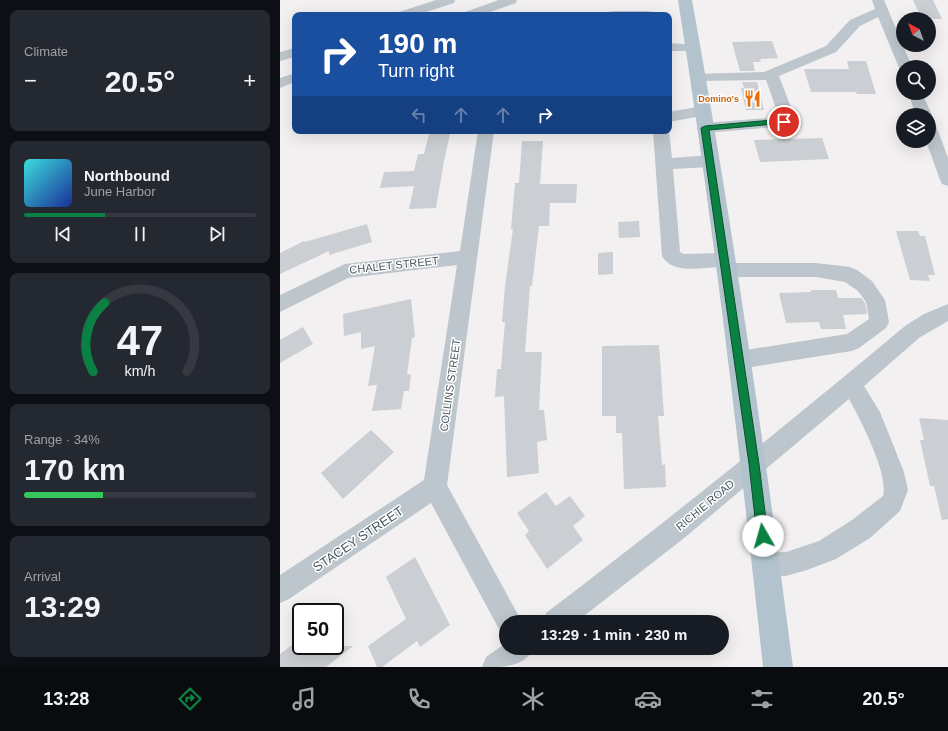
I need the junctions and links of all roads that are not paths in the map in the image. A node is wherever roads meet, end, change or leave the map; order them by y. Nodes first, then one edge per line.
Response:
1 (449, 0) edge
2 (684, 0) edge
3 (502, 4) edge
4 (880, 5) edge
5 (413, 12) edge
6 (479, 12) edge
7 (672, 47) edge
8 (693, 48) junction
9 (292, 53) edge
10 (280, 56) edge
11 (901, 60) edge
12 (771, 74) junction
13 (698, 77) junction
14 (292, 78) edge
15 (280, 83) edge
16 (672, 117) edge
17 (704, 120) junction
18 (486, 134) edge
19 (661, 134) edge
20 (936, 147) edge
21 (710, 161) junction
22 (664, 164) junction
23 (948, 180) edge
24 (468, 257) junction
25 (725, 265) junction
26 (280, 304) edge
27 (948, 312) edge
28 (864, 333) junction
29 (889, 351) junction
30 (739, 360) junction
31 (852, 384) junction
32 (754, 464) junction
33 (435, 487) junction
34 (766, 565) junction
35 (280, 590) edge
36 (505, 615) edge
37 (564, 615) edge
38 (512, 655) edge
39 (496, 667) edge
40 (778, 667) edge

1 - 5 street
2 - 8 main road
3 - 6 street
4 - 11 street
4 - 12 street
7 - 8 street
8 - 13 main road
9 - 10 street
12 - 13 street
12 - 17 street
13 - 17 main road
14 - 15 street
16 - 17 street
17 - 21 main road
18 - 24 street, COLLINS STREET
19 - 22 street
20 - 23 street
21 - 22 street
21 - 25 main road
22 - 25 street
24 - 26 street, CHALET STREET
24 - 33 street, COLLINS STREET
25 - 28 street
25 - 30 main road
27 - 29 street, RICHIE ROAD
28 - 29 street
28 - 30 street
29 - 31 street, RICHIE ROAD
30 - 32 main road
31 - 32 street, RICHIE ROAD
31 - 34 street
32 - 34 main road
32 - 37 street, RICHIE ROAD
33 - 35 street, STACEY STREET
33 - 36 street
34 - 40 main road
38 - 39 street

